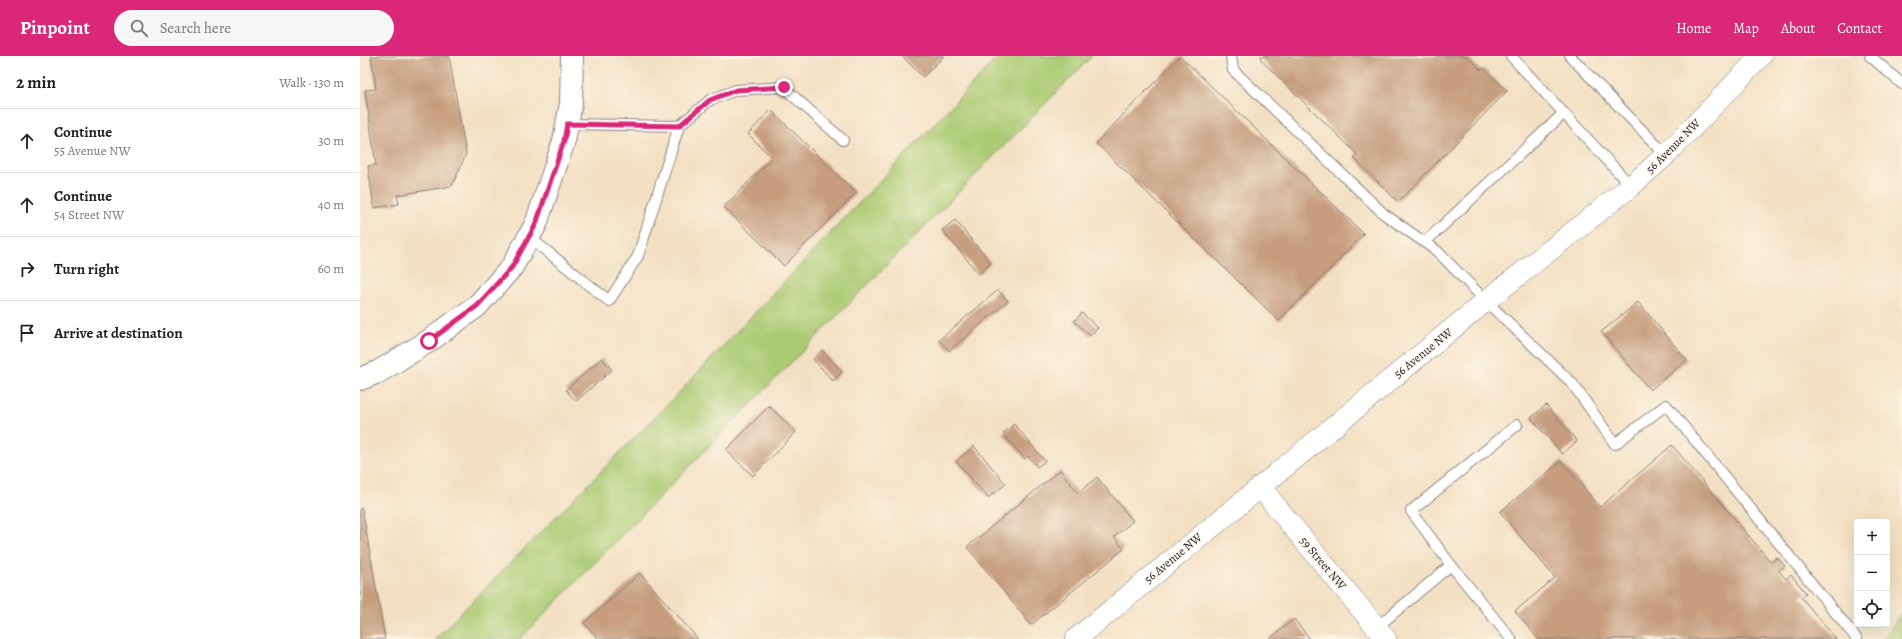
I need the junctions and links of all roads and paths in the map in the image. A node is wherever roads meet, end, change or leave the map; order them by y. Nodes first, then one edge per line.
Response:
1 (572, 56) edge
2 (1231, 56) edge
3 (1511, 56) edge
4 (1570, 56) edge
5 (1761, 56) edge
6 (1870, 56) edge
7 (1902, 84) edge
8 (1564, 113) junction
9 (567, 124) junction
10 (679, 126) junction
11 (843, 140) dead end
12 (1666, 155) junction
13 (1631, 186) junction
14 (529, 237) junction
15 (1425, 242) junction
16 (1486, 301) junction
17 (360, 378) edge
18 (1517, 425) dead end
19 (1260, 487) junction
20 (1451, 565) junction
21 (1381, 633) edge
22 (1076, 639) edge
23 (1511, 639) edge
24 (1857, 639) edge

1 - 9 street
2 - 15 lane
3 - 8 lane
4 - 12 lane
5 - 12 street, 56 Avenue NW
6 - 7 lane
8 - 13 lane
8 - 15 lane
9 - 10 lane
9 - 14 street
10 - 11 lane
10 - 14 lane
12 - 13 street, 56 Avenue NW
13 - 16 street, 56 Avenue NW
14 - 17 street
15 - 16 lane
16 - 19 street, 56 Avenue NW
16 - 24 lane
18 - 20 lane
19 - 21 street, 59 Street NW
19 - 22 street, 56 Avenue NW
20 - 21 lane
20 - 23 lane

